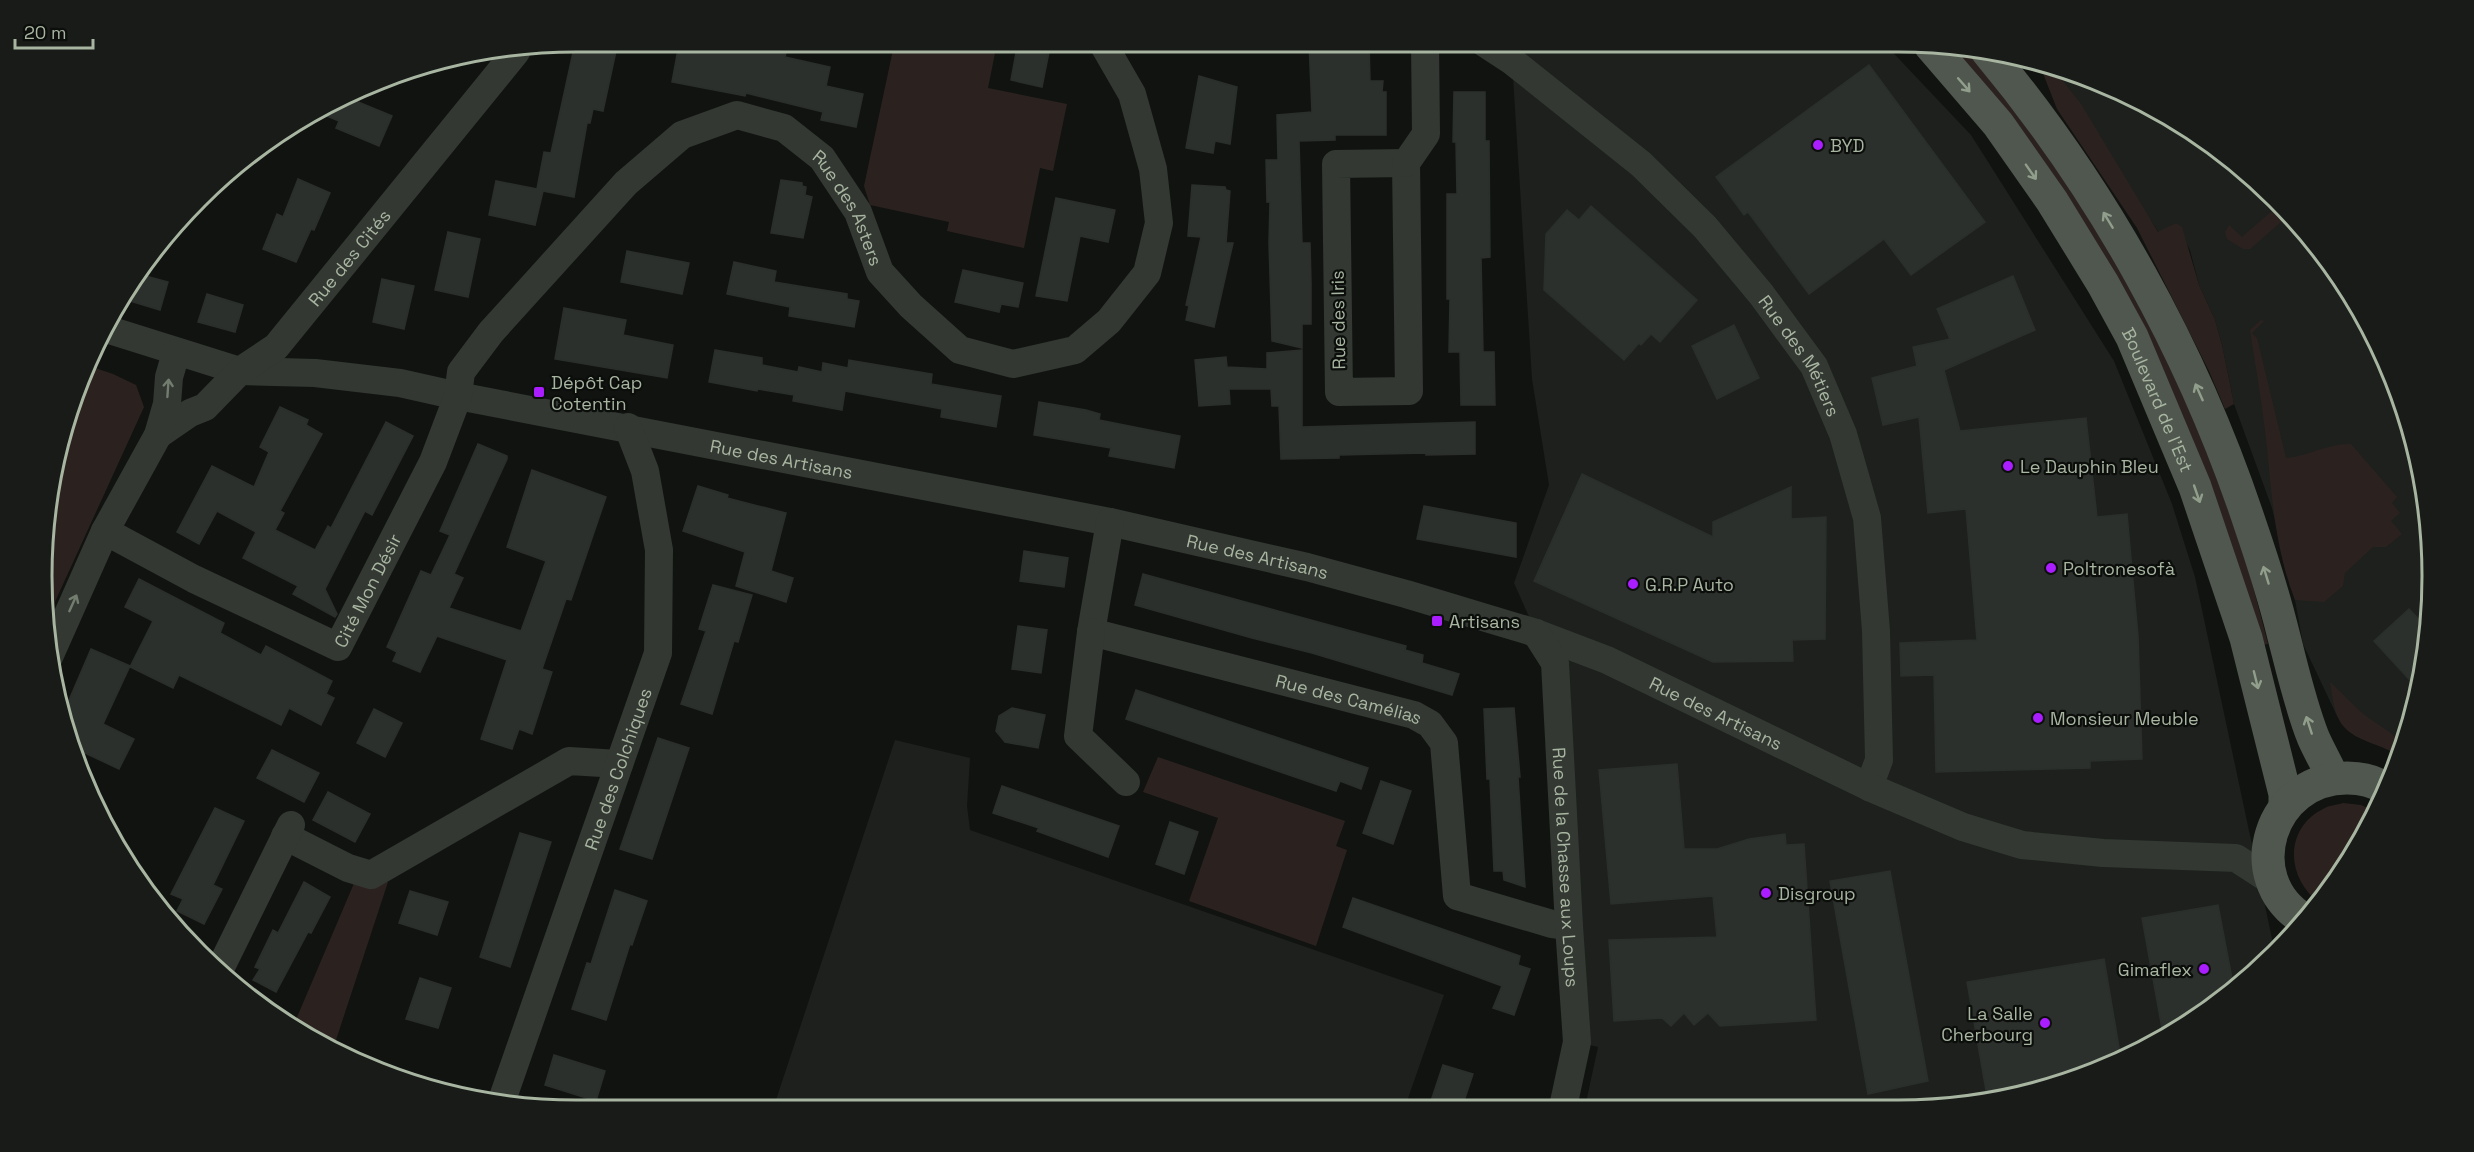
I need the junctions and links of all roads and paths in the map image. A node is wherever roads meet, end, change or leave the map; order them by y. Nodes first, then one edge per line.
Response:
1 (1108, 52) edge
2 (1425, 52) edge
3 (1498, 52) edge
4 (1938, 55) edge
5 (512, 57) edge
6 (1996, 62) edge
7 (1406, 163) junction
8 (113, 331) edge
9 (176, 353) junction
10 (240, 371) junction
11 (470, 399) junction
12 (628, 428) junction
13 (158, 435) junction
14 (1110, 522) junction
15 (105, 531) junction
16 (1091, 632) junction
17 (1536, 633) junction
18 (57, 640) edge
19 (619, 764) junction
20 (2333, 778) junction
21 (1126, 782) dead end
22 (2378, 786) edge
23 (1869, 787) junction
24 (2278, 818) junction
25 (2236, 858) junction
26 (2273, 882) junction
27 (2297, 915) edge
28 (1569, 926) junction
29 (223, 963) edge
30 (504, 1094) edge
31 (1565, 1100) edge

1 - 11 street, Rue des Asters
2 - 7 street
3 - 23 street, Rue des Métiers
4 -> 24 main road, Boulevard de l'Est
5 - 10 street, Rue des Cités
20 -> 6 main road, Boulevard de l'Est
7 - 7 street, Rue des Iris
8 - 9 street, Rue des Artisans
9 - 10 street, Rue des Artisans
13 -> 9 street, Rue des Cités
10 - 11 street, Rue des Artisans
10 - 13 street, Rue des Cités
11 - 12 street, Rue des Artisans
11 - 15 street, Cité Mon Désir
12 - 14 street, Rue des Artisans
12 - 19 street, Rue des Colchiques
13 - 15 street, Rue des Cités
14 - 16 street
14 - 17 street, Rue des Artisans
18 -> 15 street, Rue des Cités
16 - 21 street
16 - 28 street, Rue des Camélias
17 - 23 street, Rue des Artisans
17 - 28 street, Rue de la Chasse aux Loups
19 - 29 street
19 - 30 street, Rue des Colchiques
20 - 22 main road
20 - 24 main road
23 - 25 street, Rue des Artisans
24 - 25 street
24 - 26 main road, Boulevard de l'Est
25 - 26 street
26 - 27 main road
28 - 31 street, Rue de la Chasse aux Loups

